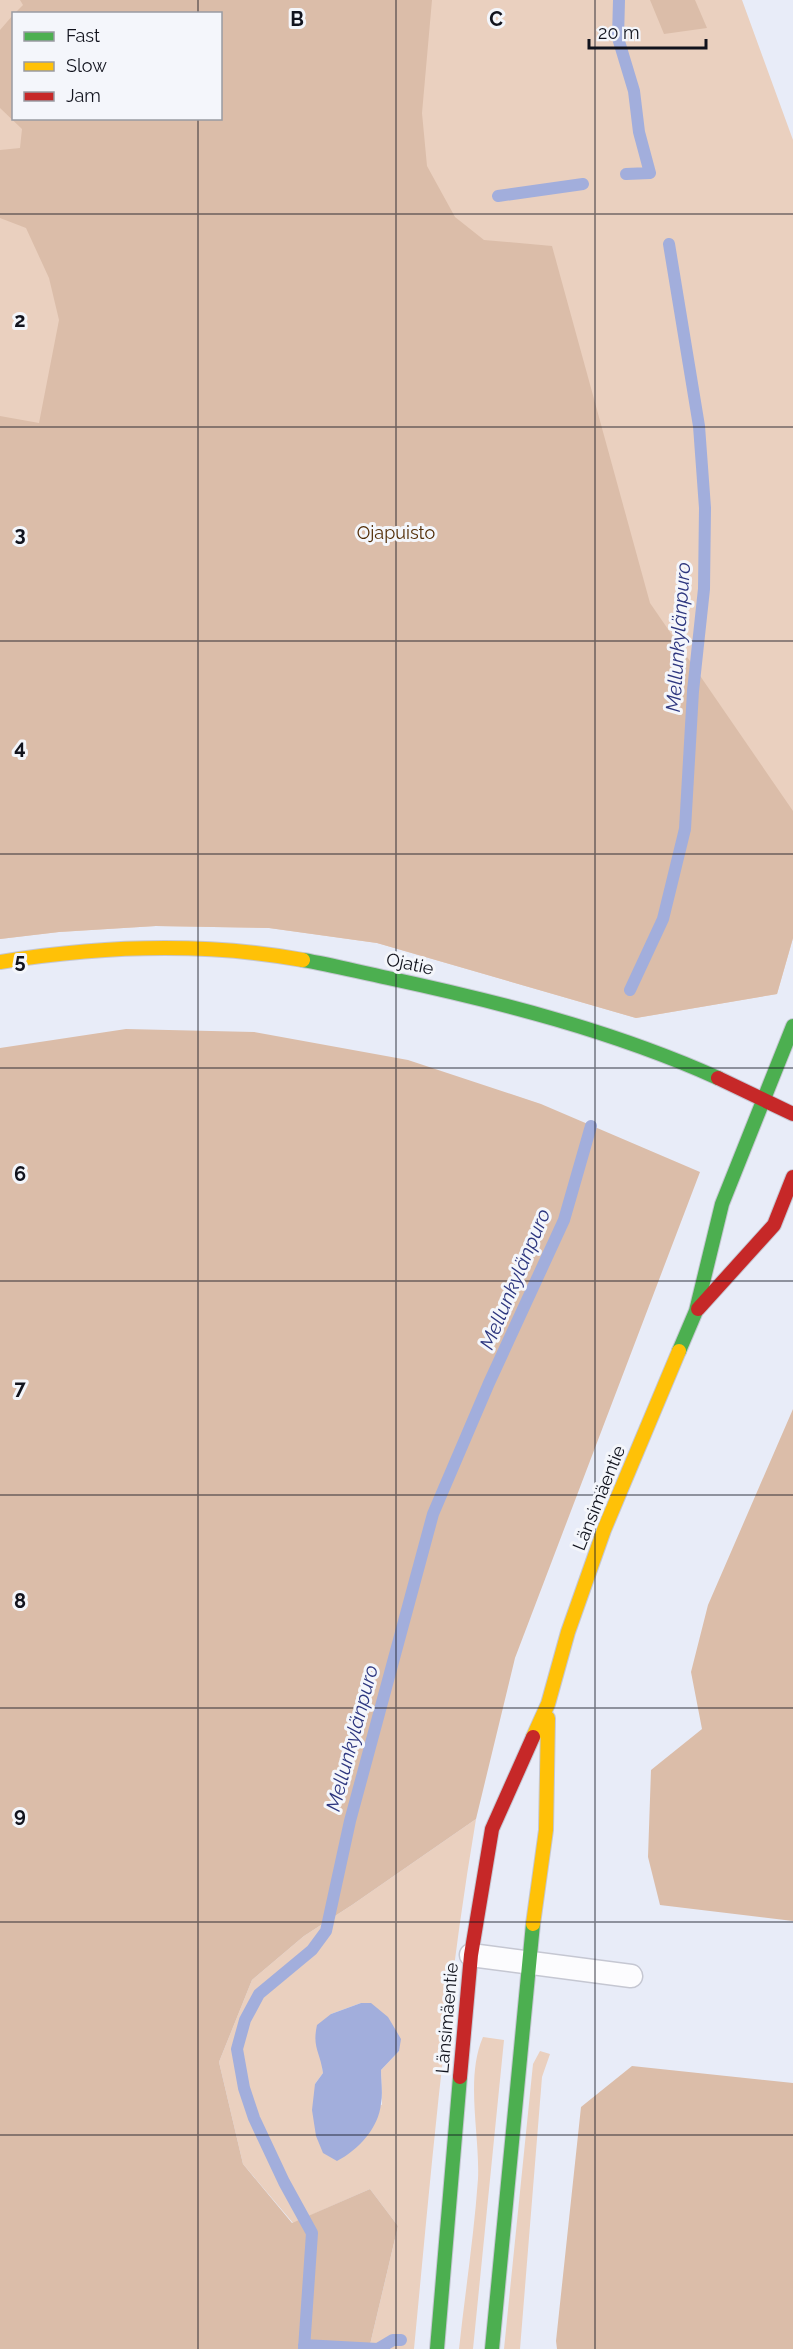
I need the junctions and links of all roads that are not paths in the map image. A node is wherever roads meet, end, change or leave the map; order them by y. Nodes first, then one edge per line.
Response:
1 (0, 962) edge
2 (793, 1026) edge
3 (764, 1100) junction
4 (793, 1114) edge
5 (793, 1177) edge
6 (696, 1311) junction
7 (548, 1704) junction
8 (471, 1955) junction
9 (528, 1962) junction
10 (631, 1976) dead end
11 (436, 2349) edge
12 (492, 2349) edge

1 - 3 main road, Ojatie
2 - 3 main road, Länsimäentie
3 - 4 main road, Ojatie
3 - 6 main road, Länsimäentie
5 - 6 main road, Länsimäentie
6 - 7 main road, Länsimäentie
7 - 8 main road, Länsimäentie
7 - 9 main road, Länsimäentie
8 - 9 lane
8 - 11 main road, Länsimäentie
9 - 10 lane
9 - 12 main road, Länsimäentie

